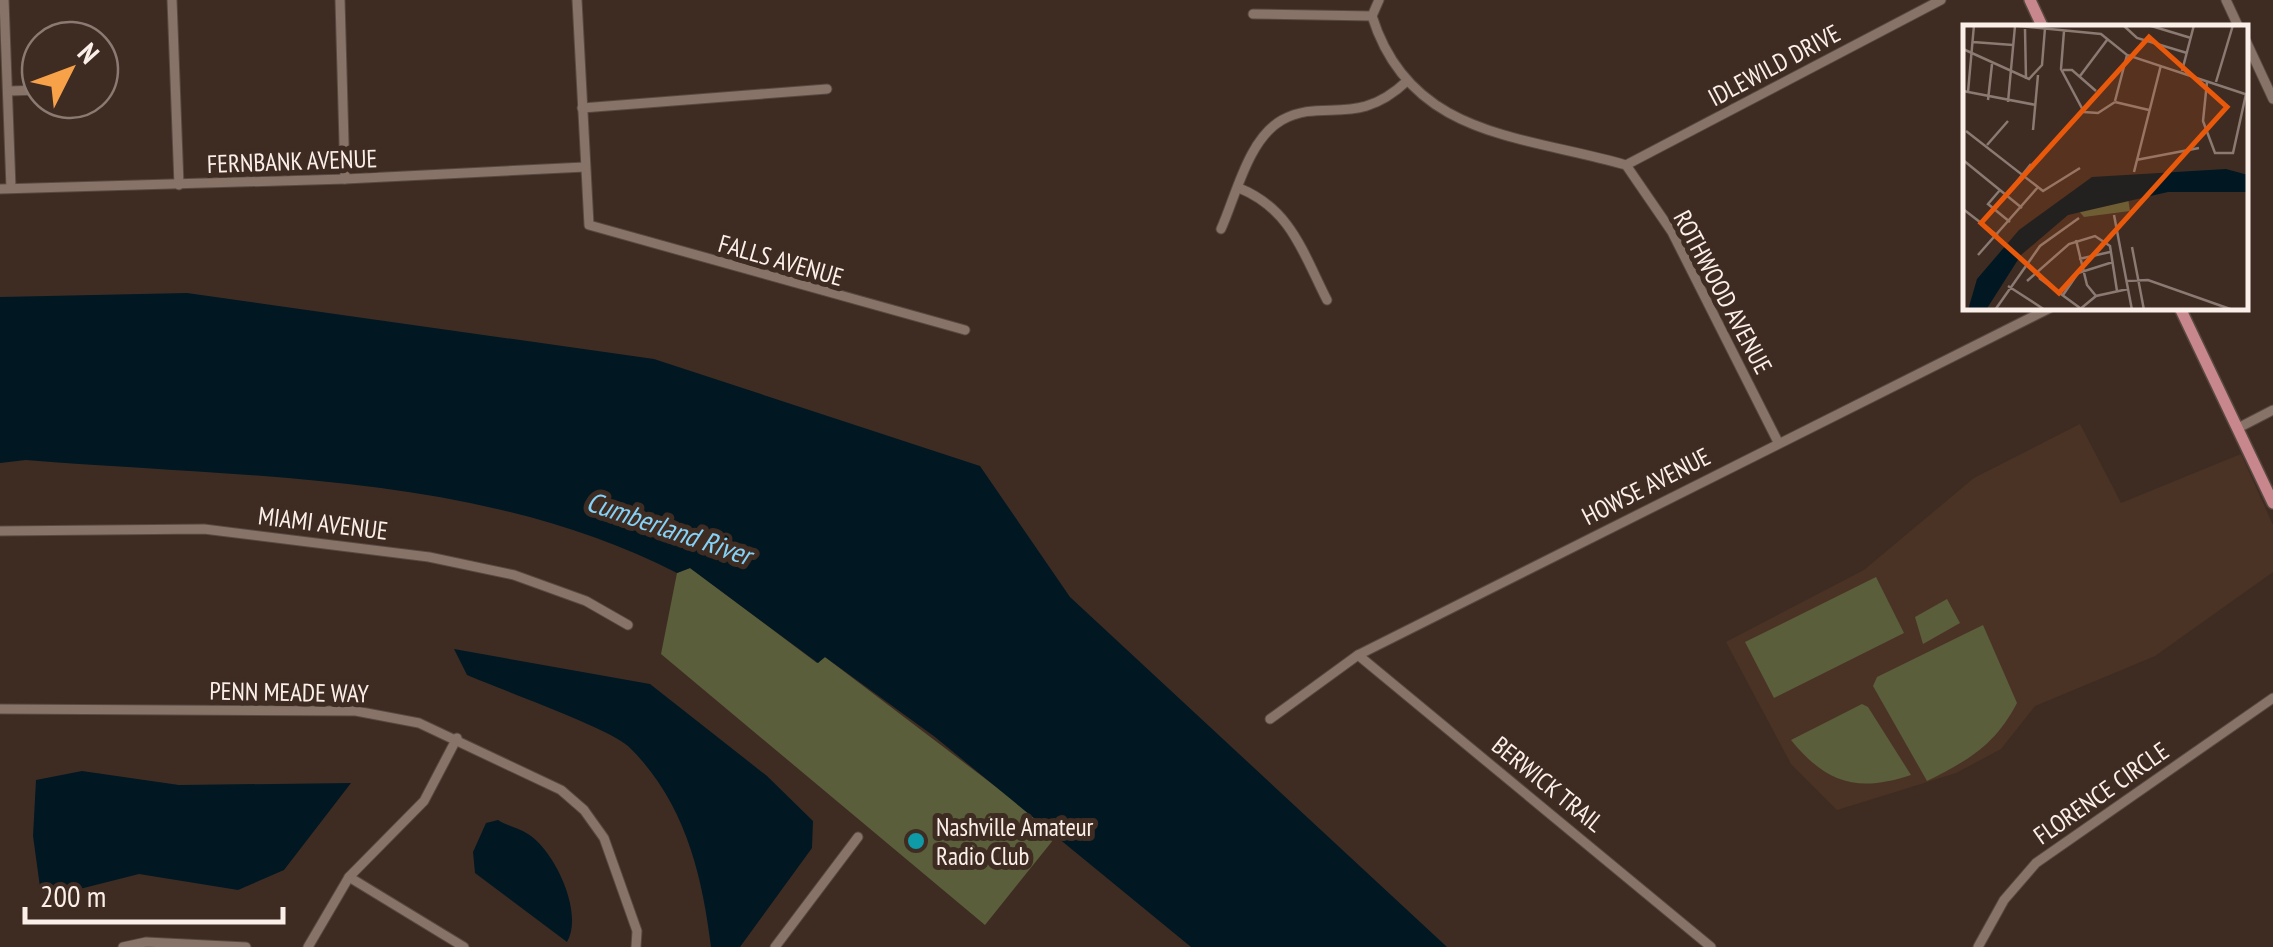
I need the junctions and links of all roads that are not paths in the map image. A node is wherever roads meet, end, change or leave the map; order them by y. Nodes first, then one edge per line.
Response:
1 (4, 0) edge
2 (172, 0) edge
3 (340, 0) edge
4 (576, 0) edge
5 (1379, 0) edge
6 (1941, 0) edge
7 (2030, 0) edge
8 (2226, 0) edge
9 (1254, 14) dead end
10 (1372, 16) junction
11 (2042, 25) edge
12 (2238, 25) edge
13 (2248, 45) edge
14 (1407, 81) junction
15 (827, 89) dead end
16 (20, 91) edge
17 (9, 92) junction
18 (2273, 99) edge
19 (582, 108) junction
20 (1626, 165) junction
21 (585, 166) junction
22 (345, 180) junction
23 (180, 184) junction
24 (1240, 188) junction
25 (5, 189) edge
26 (1221, 229) dead end
27 (1327, 300) dead end
28 (2046, 310) edge
29 (2181, 310) edge
30 (965, 330) dead end
31 (2273, 410) edge
32 (2240, 427) junction
33 (1778, 442) junction
34 (2273, 502) edge
35 (0, 531) edge
36 (628, 625) dead end
37 (1358, 655) junction
38 (2273, 698) edge
39 (0, 709) edge
40 (1270, 718) dead end
41 (457, 738) junction
42 (858, 837) dead end
43 (349, 877) junction
44 (123, 947) edge
45 (246, 947) edge
46 (308, 947) edge
47 (464, 947) edge
48 (636, 947) edge
49 (775, 947) edge
50 (1712, 947) edge
51 (1978, 947) edge

1 - 17 street
2 - 23 street
3 - 22 street
4 - 19 street
5 - 10 street
6 - 20 street, IDLEWILD DRIVE
7 - 11 main road
8 - 12 street
9 - 10 street
10 - 14 street
13 - 18 street
14 - 20 street
14 - 24 street
15 - 19 street
16 - 17 street
17 - 25 street
19 - 21 street
20 - 33 street, ROTHWOOD AVENUE
21 - 22 street, FERNBANK AVENUE
21 - 30 street, FALLS AVENUE
22 - 23 street, FERNBANK AVENUE
23 - 25 street, FERNBANK AVENUE
24 - 26 street
24 - 27 street
28 - 33 street, HOWSE AVENUE
29 - 32 main road
31 - 32 street
32 - 34 main road
33 - 37 street, HOWSE AVENUE
35 - 36 street, MIAMI AVENUE
37 - 40 street, HOWSE AVENUE
37 - 50 street, BERWICK TRAIL
38 - 51 street, FLORENCE CIRCLE
39 - 41 street, PENN MEADE WAY
41 - 43 street
41 - 48 street, PENN MEADE WAY
42 - 49 street
43 - 46 street
43 - 47 street
44 - 45 street

